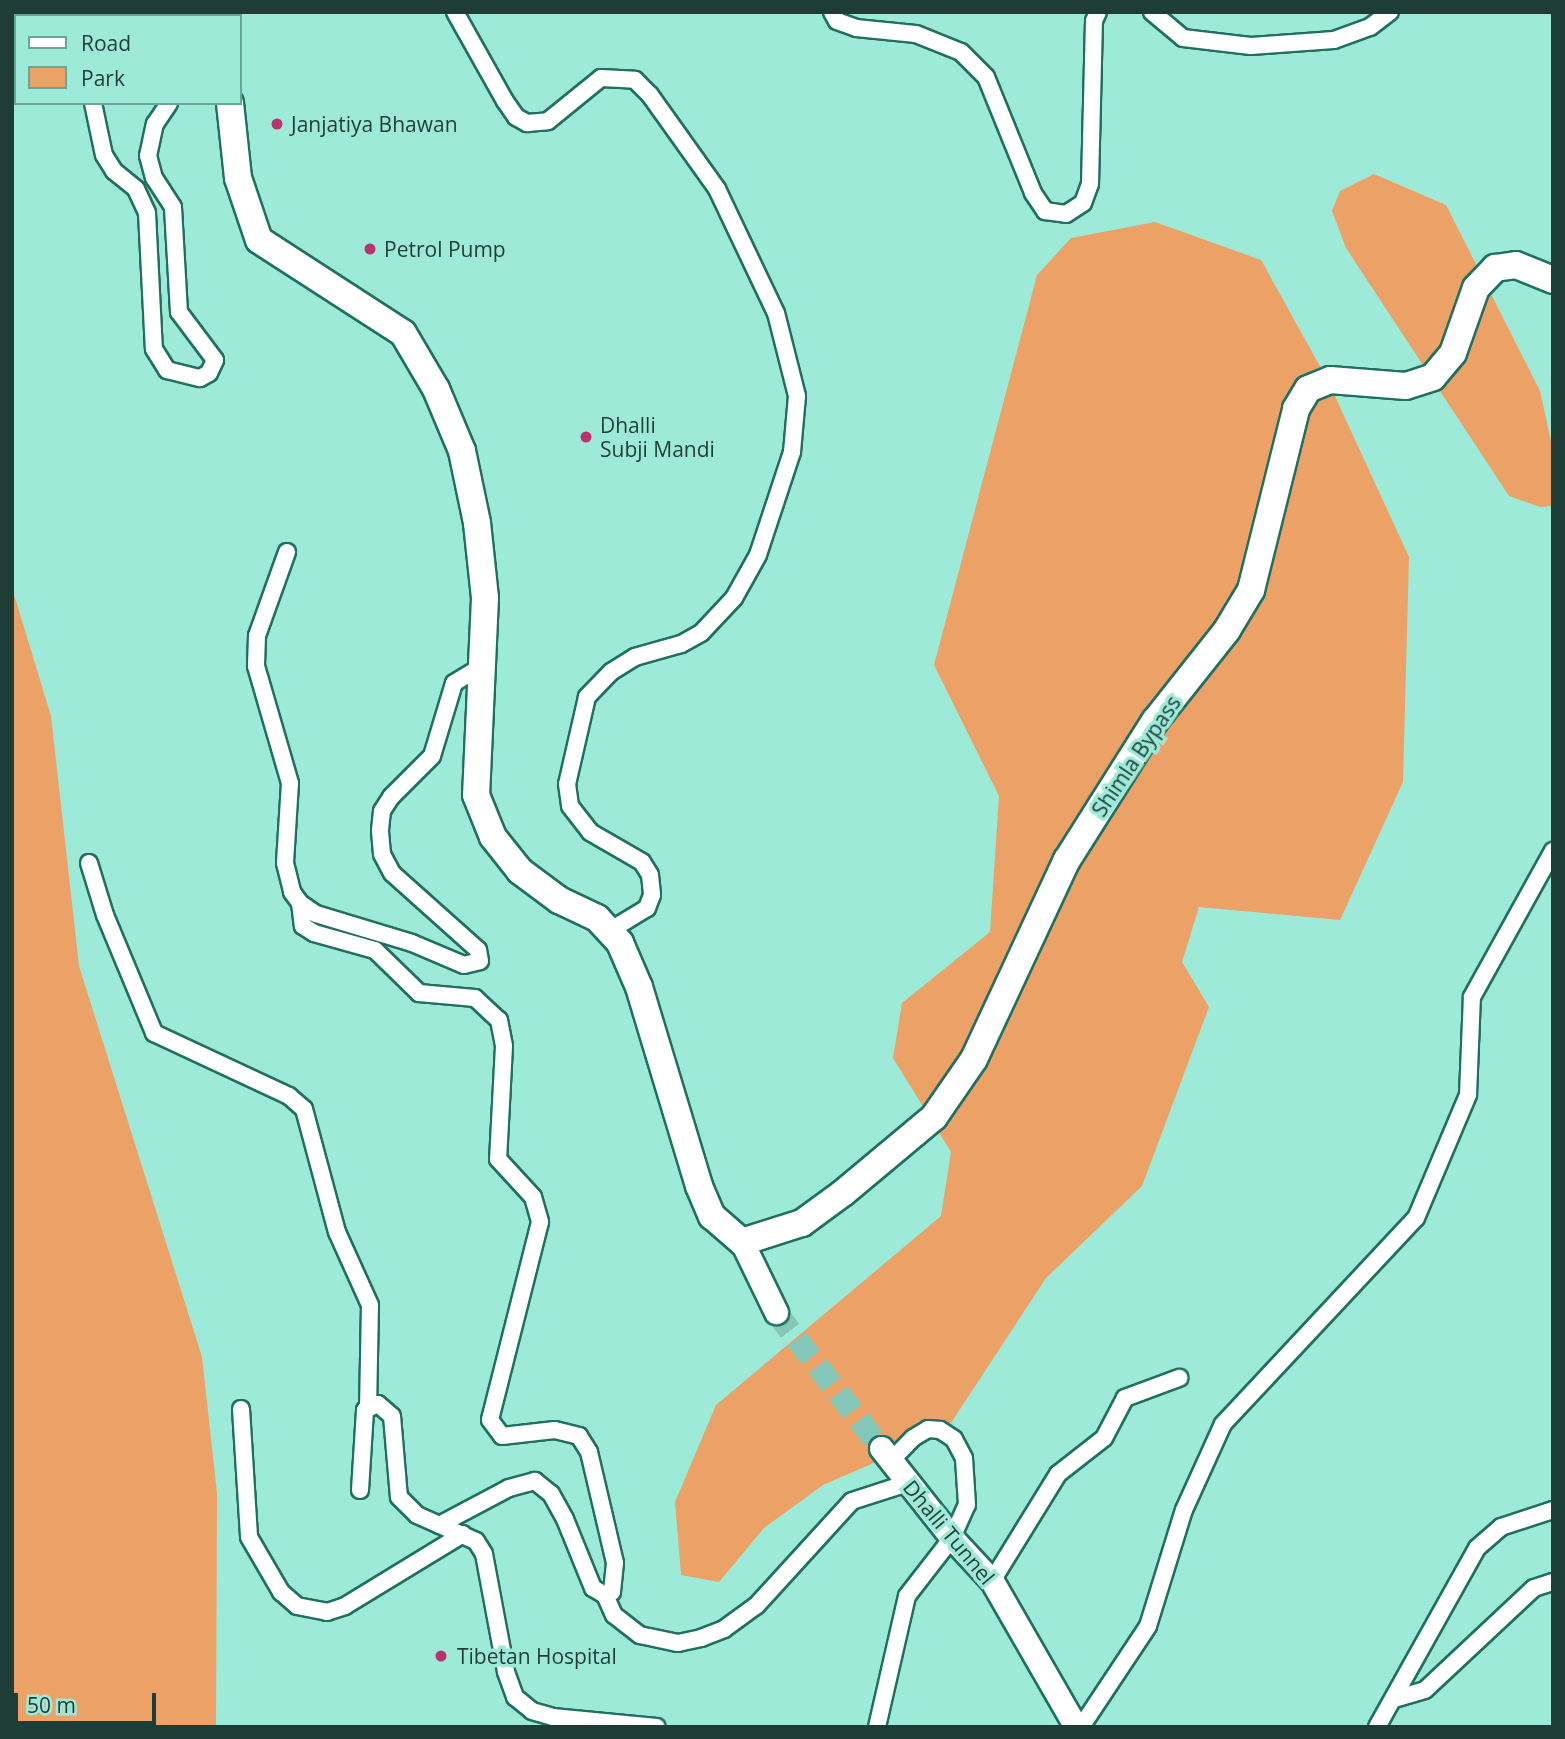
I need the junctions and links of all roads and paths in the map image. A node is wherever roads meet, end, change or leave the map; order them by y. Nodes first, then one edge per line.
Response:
1 (832, 12) edge
2 (1098, 12) edge
3 (1152, 12) edge
4 (1390, 12) edge
5 (452, 14) edge
6 (93, 105) edge
7 (168, 105) edge
8 (230, 105) edge
9 (1553, 281) edge
10 (287, 552) dead end
11 (482, 666) junction
12 (1553, 851) edge
13 (89, 863) dead end
14 (300, 903) junction
15 (609, 931) junction
16 (743, 1242) junction
17 (776, 1312) tunnel mouth
18 (1179, 1378) dead end
19 (368, 1405) junction
20 (240, 1409) dead end
21 (886, 1454) joint
22 (908, 1483) junction
23 (360, 1490) dead end
24 (1553, 1510) edge
25 (439, 1525) junction
26 (463, 1534) junction
27 (951, 1538) junction
28 (992, 1581) junction
29 (1553, 1582) edge
30 (605, 1595) junction
31 (1394, 1699) junction
32 (657, 1727) edge
33 (877, 1727) edge
34 (1078, 1727) edge
35 (1377, 1727) edge

1 - 2 street
3 - 4 street
5 - 15 street
6 - 7 street
8 - 11 highway
9 - 16 highway, Shimla Bypass
10 - 14 street
11 - 14 street
11 - 15 highway
12 - 34 street
13 - 19 street
14 - 30 street
15 - 16 highway
16 - 17 main road
18 - 28 street
19 - 23 street
19 - 25 street
20 - 26 street
21 - 22 main road, Dhalli Tunnel
21 - 27 street
22 - 27 main road, Dhalli Tunnel
22 - 30 street
24 - 31 street
25 - 26 street
25 - 30 street
26 - 32 street
27 - 28 main road, Dhalli Tunnel
27 - 33 street
28 - 34 main road, Dhalli Tunnel
29 - 31 street
31 - 35 street

